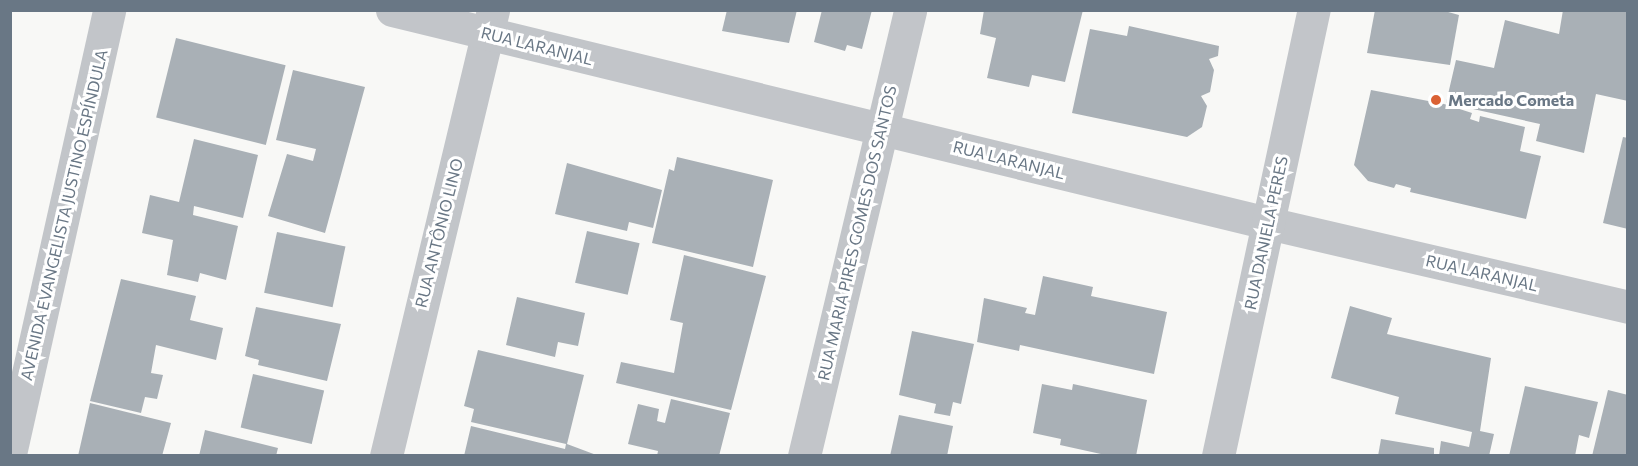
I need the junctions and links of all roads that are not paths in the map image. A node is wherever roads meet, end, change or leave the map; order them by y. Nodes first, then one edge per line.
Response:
1 (110, 10) edge
2 (392, 10) edge
3 (910, 10) edge
4 (1314, 10) edge
5 (490, 22) edge
6 (882, 129) junction
7 (1268, 224) junction
8 (1628, 307) edge
9 (10, 454) edge
10 (386, 456) edge
11 (804, 456) edge
12 (1218, 456) edge

1 - 9 street, AVENIDA EVANGELISTA JUSTINO ESPÍNDULA
2 - 5 street, RUA LARANJAL
3 - 6 street, RUA MARIA PIRES GOMES DOS SANTOS
4 - 7 street, RUA DANIELA PERES
5 - 6 street, RUA LARANJAL
5 - 10 street, RUA ANTÔNIO LINO
6 - 7 street, RUA LARANJAL
6 - 11 street, RUA MARIA PIRES GOMES DOS SANTOS
7 - 8 street, RUA LARANJAL
7 - 12 street, RUA DANIELA PERES

